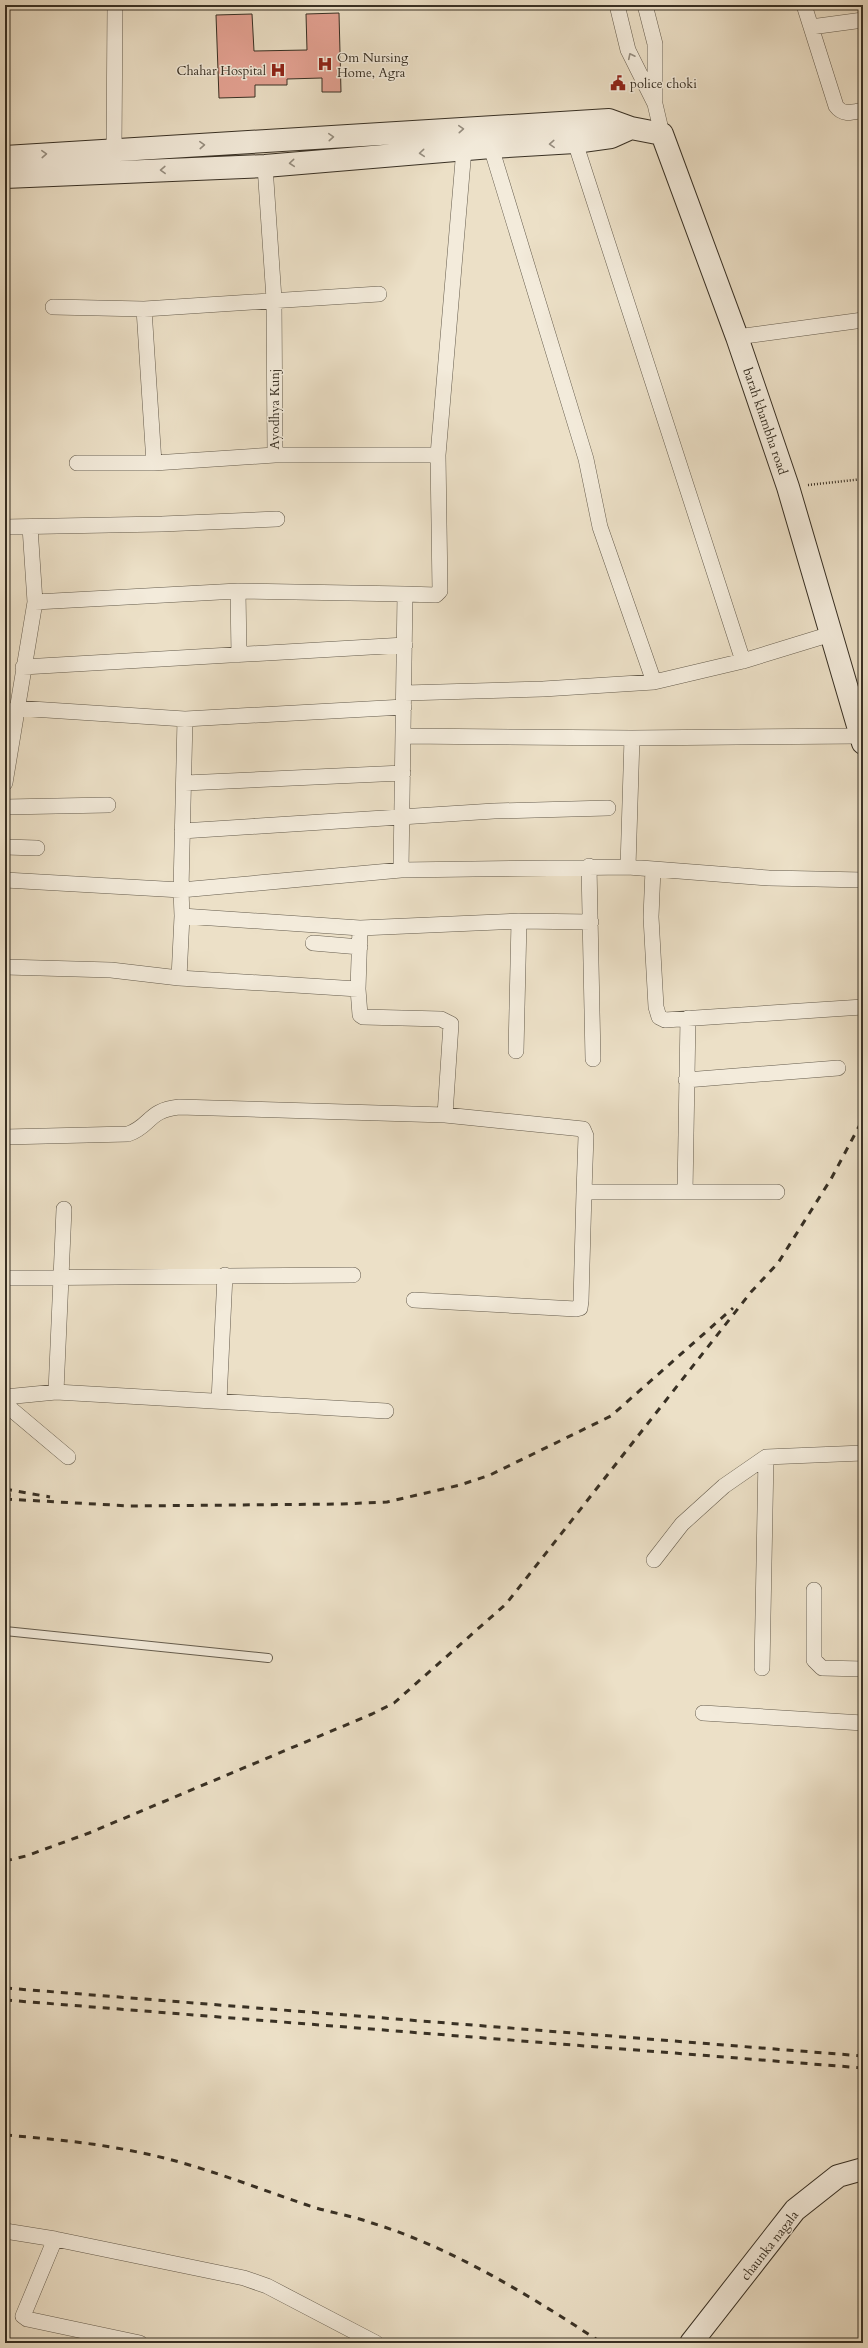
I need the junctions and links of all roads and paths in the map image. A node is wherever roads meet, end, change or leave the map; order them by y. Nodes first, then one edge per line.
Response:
1 (115, 5) edge
2 (617, 5) edge
3 (645, 5) edge
4 (804, 5) edge
5 (863, 20) edge
6 (811, 27) junction
7 (655, 104) junction
8 (863, 110) edge
9 (630, 128) junction
10 (662, 134) junction
11 (575, 142) junction
12 (491, 147) junction
13 (464, 149) junction
14 (114, 150) junction
15 (5, 157) edge
16 (265, 166) junction
17 (5, 177) edge
18 (379, 294) dead end
19 (274, 299) junction
20 (53, 307) dead end
21 (144, 309) junction
22 (863, 320) edge
23 (737, 337) junction
24 (275, 455) junction
25 (438, 455) junction
26 (77, 463) dead end
27 (154, 463) junction
28 (863, 479) edge
29 (788, 487) junction
30 (277, 519) dead end
31 (5, 527) edge
32 (30, 527) junction
33 (238, 591) junction
34 (405, 594) junction
35 (35, 602) junction
36 (831, 634) junction
37 (405, 645) junction
38 (239, 655) junction
39 (743, 661) junction
40 (23, 667) junction
41 (654, 682) junction
42 (404, 700) junction
43 (16, 708) junction
44 (185, 719) junction
45 (403, 736) junction
46 (632, 738) junction
47 (862, 740) edge
48 (403, 773) junction
49 (5, 783) edge
50 (184, 783) junction
51 (108, 806) dead end
52 (5, 807) edge
53 (608, 808) dead end
54 (402, 816) junction
55 (182, 831) junction
56 (5, 847) edge
57 (37, 848) dead end
58 (589, 866) junction
59 (628, 867) junction
60 (653, 869) junction
61 (401, 870) junction
62 (5, 880) edge
63 (863, 880) edge
64 (181, 890) junction
65 (182, 916) junction
66 (519, 921) junction
67 (591, 922) junction
68 (360, 928) junction
69 (313, 943) dead end
70 (360, 948) junction
71 (5, 967) edge
72 (179, 978) junction
73 (358, 989) junction
74 (863, 1007) edge
75 (688, 1018) junction
76 (516, 1051) dead end
77 (593, 1059) dead end
78 (838, 1068) dead end
79 (686, 1080) junction
80 (445, 1115) junction
81 (5, 1137) edge
82 (584, 1192) junction
83 (684, 1192) junction
84 (777, 1192) dead end
85 (64, 1209) dead end
86 (225, 1275) junction
87 (353, 1275) dead end
88 (5, 1278) edge
89 (61, 1278) junction
90 (414, 1300) dead end
91 (56, 1392) junction
92 (5, 1397) edge
93 (219, 1401) junction
94 (5, 1404) edge
95 (386, 1411) dead end
96 (863, 1453) edge
97 (68, 1457) dead end
98 (766, 1457) junction
99 (654, 1560) dead end
100 (814, 1590) dead end
101 (5, 1631) edge
102 (268, 1658) dead end
103 (762, 1668) dead end
104 (863, 1669) edge
105 (703, 1713) dead end
106 (863, 1723) edge
107 (863, 2169) edge
108 (5, 2231) edge
109 (55, 2239) junction
110 (140, 2343) edge
111 (376, 2343) edge
112 (692, 2343) edge

1 - 14 street
7 -> 2 street, barah khambha road
3 - 7 street, barah khambha road
4 - 6 street
5 - 6 street
6 - 8 street
7 - 10 street, barah khambha road
9 - 10 street
9 - 11 street
14 -> 9 street
10 - 23 street, barah khambha road
11 -> 12 street
11 - 39 street
12 - 13 street
12 - 41 street
13 -> 16 street
13 - 25 street
15 -> 14 street
16 -> 17 street
16 - 19 street, Ayodhya Kunj
18 - 19 street
19 - 21 street
19 - 24 street, Ayodhya Kunj
20 - 21 street
21 - 27 street
22 - 23 street
23 - 29 street, barah khambha road
24 - 25 street
24 - 27 street, Ayodhya Kunj
25 - 34 street
26 - 27 street, Ayodhya Kunj
28 - 29 path
29 - 36 street, barah khambha road
30 - 32 street
31 - 32 street
32 - 35 street
33 - 34 street
33 - 35 street
33 - 38 street
34 - 37 street
35 - 40 street
36 - 39 street
36 - 47 street, barah khambha road
37 - 38 street
37 - 42 street
38 - 40 street
39 - 41 street
40 - 43 street
41 - 42 street
42 - 44 street
42 - 45 street
43 - 44 street
43 - 49 street
44 - 50 street
45 - 46 street
45 - 48 street
46 - 47 street
46 - 59 street
48 - 50 street
48 - 54 street
50 - 55 street
51 - 52 street
53 - 54 street
54 - 55 street
54 - 61 street
55 - 64 street
56 - 57 street
58 - 59 street
58 - 61 street
58 - 67 street
59 - 60 street
60 - 63 street
60 - 75 street
61 - 64 street
62 - 64 street
64 - 65 street
65 - 68 street
65 - 72 street
66 - 67 street
66 - 68 street
66 - 76 street
67 - 77 street
68 - 70 street
69 - 70 street
70 - 73 street
71 - 72 street
72 - 73 street
73 - 80 street
74 - 75 street
75 - 79 street
78 - 79 street
79 - 83 street
80 - 81 street
80 - 82 street
82 - 83 street
82 - 90 street
83 - 84 street
85 - 89 street
86 - 87 street
86 - 89 street
86 - 93 street
88 - 89 street
89 - 91 street
91 - 92 street
91 - 93 street
93 - 95 street
94 - 97 street
96 - 98 street
98 - 99 street
98 - 103 street
100 - 104 street
101 - 102 lane
105 - 106 street
107 - 112 street, chaunka nagala
108 - 109 street
109 - 110 street
109 - 111 street

